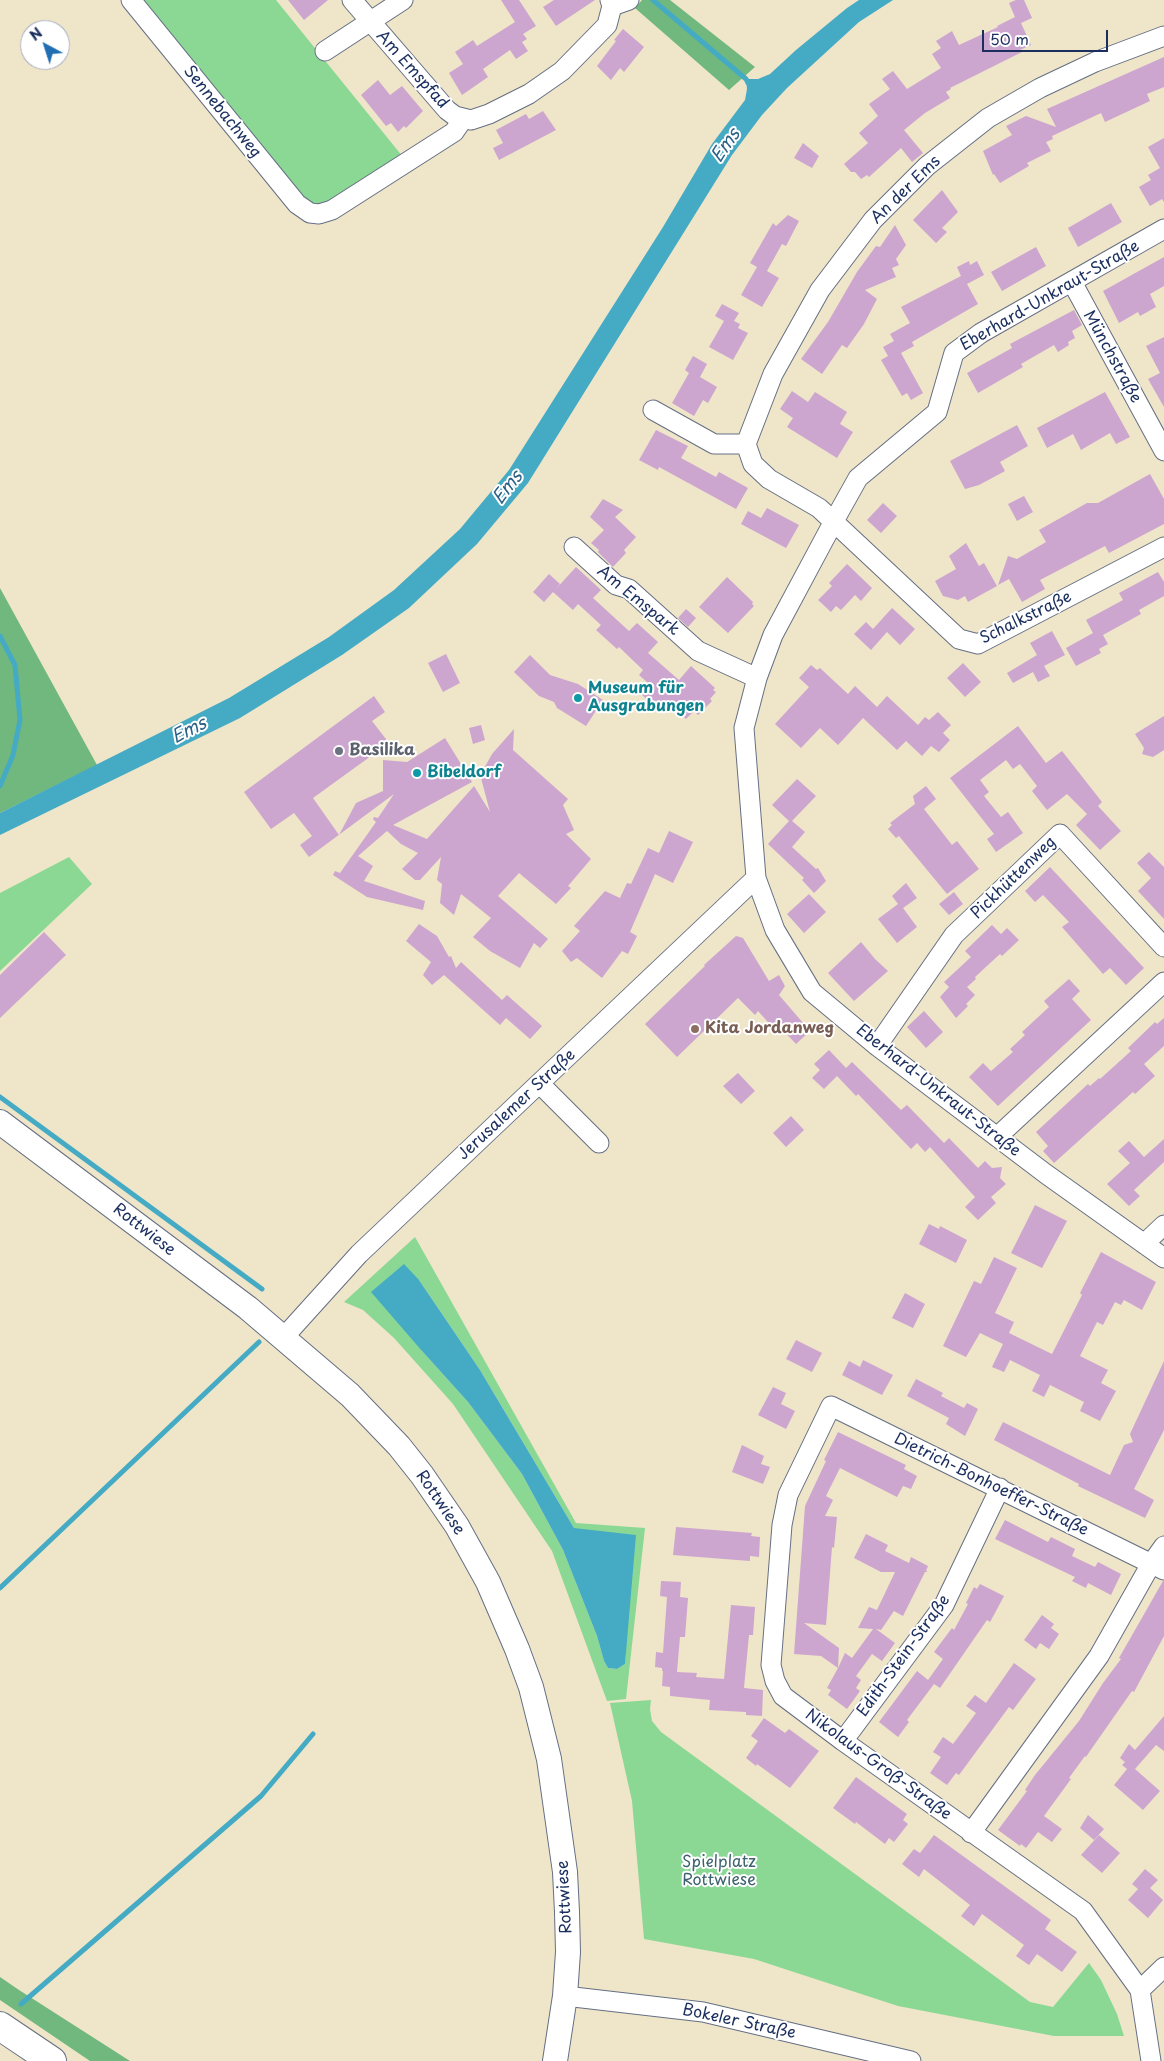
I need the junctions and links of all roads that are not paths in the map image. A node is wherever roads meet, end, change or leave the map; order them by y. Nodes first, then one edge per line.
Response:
1 (131, 0) edge
2 (352, 0) edge
3 (402, 0) edge
4 (617, 2) edge
5 (368, 21) junction
6 (1164, 36) edge
7 (325, 51) dead end
8 (463, 119) junction
9 (1164, 229) edge
10 (1072, 282) junction
11 (653, 410) dead end
12 (1159, 428) edge
13 (746, 444) junction
14 (1164, 450) edge
15 (834, 521) junction
16 (1164, 546) edge
17 (574, 547) dead end
18 (757, 678) junction
19 (756, 878) junction
20 (1164, 947) edge
21 (1164, 982) edge
22 (877, 1046) junction
23 (540, 1084) junction
24 (0, 1122) edge
25 (997, 1137) junction
26 (599, 1143) dead end
27 (1164, 1225) edge
28 (1144, 1244) junction
29 (1164, 1258) edge
30 (284, 1337) junction
31 (831, 1406) joint
32 (1000, 1488) junction
33 (1164, 1546) edge
34 (1158, 1567) edge
35 (843, 1741) junction
36 (971, 1833) junction
37 (1164, 1967) edge
38 (1140, 1990) junction
39 (565, 1996) junction
40 (0, 2026) edge
41 (52, 2061) edge
42 (555, 2061) edge
43 (911, 2061) edge
44 (1151, 2061) edge

1 - 8 street, Sennebachweg
2 - 5 street, Am Emspfad
3 - 5 street
4 - 8 street, Am Emspfad
5 - 7 street
5 - 8 street, Am Emspfad
6 - 13 street, An der Ems
9 - 10 street, Eberhard-Unkraut-Straße
10 - 12 street, Münchstraße
10 - 15 street, Eberhard-Unkraut-Straße
11 - 13 street
12 - 14 street, Münchstraße
13 - 15 street
15 - 16 street, Schalkstraße
15 - 18 street, Eberhard-Unkraut-Straße
17 - 18 street, Am Emspark
18 - 19 street, Eberhard-Unkraut-Straße
19 - 22 street, Eberhard-Unkraut-Straße
19 - 23 street, Jerusalemer Straße
20 - 22 street, Pickhüttenweg
21 - 25 street
22 - 25 street, Eberhard-Unkraut-Straße
23 - 26 street
23 - 30 street, Jerusalemer Straße
24 - 30 street, Rottwiese
25 - 28 street, Eberhard-Unkraut-Straße
27 - 28 street
28 - 29 street, Eberhard-Unkraut-Straße
30 - 39 street, Rottwiese
31 - 32 street, Dietrich-Bonhoeffer-Straße
31 - 35 street, Nikolaus-Groß-Straße
32 - 34 street, Dietrich-Bonhoeffer-Straße
32 - 35 street, Edith-Stein-Straße
33 - 34 street
34 - 36 street
35 - 36 street, Nikolaus-Groß-Straße
36 - 38 street, Nikolaus-Groß-Straße
37 - 38 street
38 - 44 street, Nikolaus-Groß-Straße
39 - 42 street, Rottwiese
39 - 43 street, Bokeler Straße
40 - 41 main road

